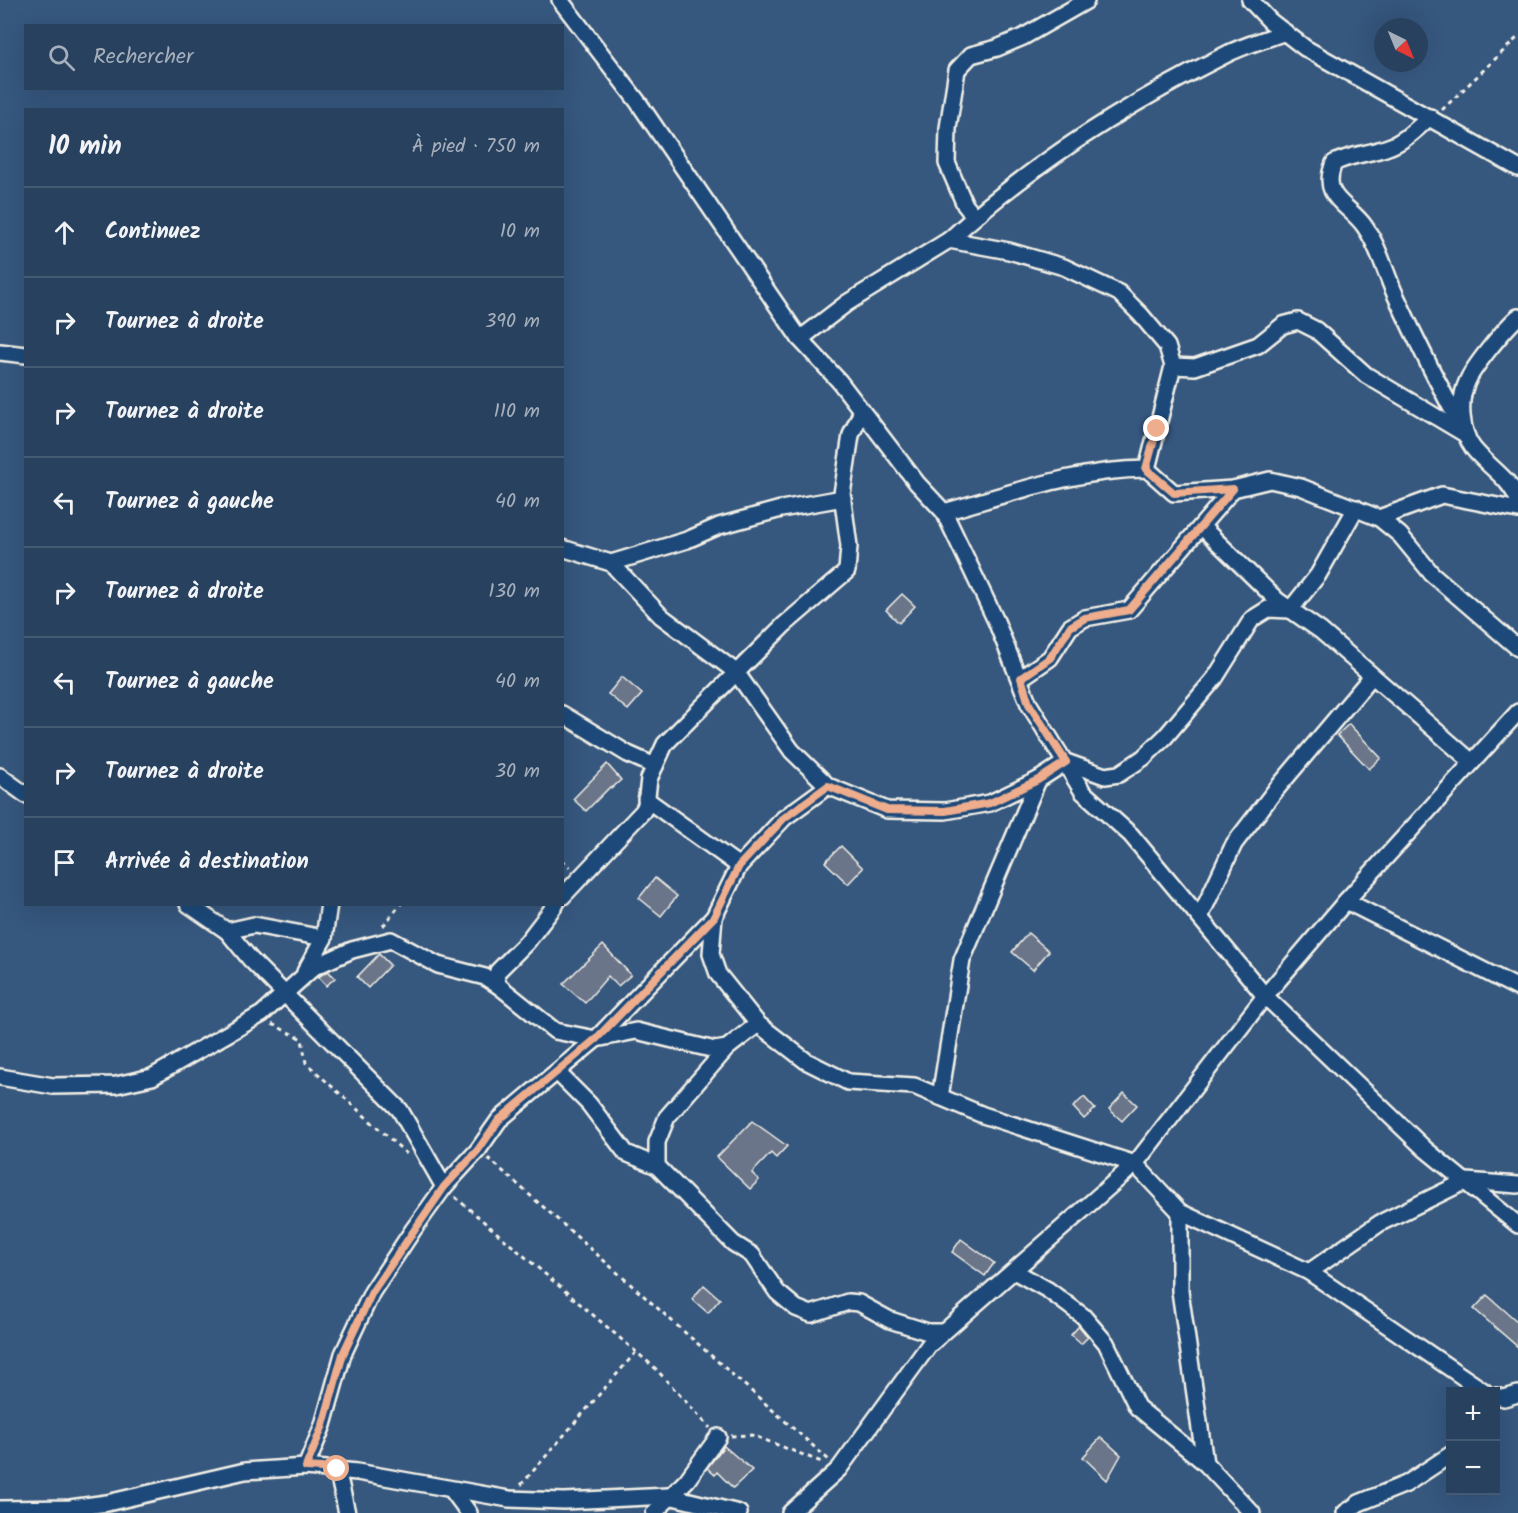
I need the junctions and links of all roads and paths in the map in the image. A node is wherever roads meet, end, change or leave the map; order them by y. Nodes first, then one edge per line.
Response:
1 (560, 0) edge
2 (1086, 0) edge
3 (1250, 0) edge
4 (1285, 32) junction
5 (1518, 36) edge
6 (1430, 117) junction
7 (1518, 168) edge
8 (974, 216) junction
9 (949, 240) junction
10 (1518, 317) edge
11 (800, 339) junction
12 (0, 352) edge
13 (24, 355) edge
14 (1173, 366) junction
15 (862, 411) junction
16 (1466, 435) junction
17 (1146, 469) junction
18 (1233, 489) junction
19 (843, 498) junction
20 (1518, 500) edge
21 (1356, 508) junction
22 (1518, 510) edge
23 (944, 512) junction
24 (1379, 518) junction
25 (1202, 527) junction
26 (564, 549) edge
27 (612, 562) junction
28 (1290, 610) junction
29 (1518, 648) edge
30 (736, 672) junction
31 (1372, 676) junction
32 (1021, 678) junction
33 (1518, 712) edge
34 (564, 715) edge
35 (1066, 762) junction
36 (1472, 762) junction
37 (655, 766) junction
38 (0, 776) edge
39 (1038, 780) junction
40 (828, 786) junction
41 (24, 794) edge
42 (646, 799) junction
43 (739, 866) junction
44 (564, 895) edge
45 (1346, 901) junction
46 (191, 906) edge
47 (329, 906) edge
48 (400, 906) edge
49 (554, 906) edge
50 (714, 917) junction
51 (1200, 917) junction
52 (227, 931) junction
53 (324, 938) junction
54 (371, 944) junction
55 (500, 986) junction
56 (1518, 988) edge
57 (291, 990) junction
58 (1265, 996) junction
59 (262, 1014) junction
60 (758, 1024) junction
61 (596, 1039) junction
62 (727, 1048) junction
63 (556, 1072) junction
64 (0, 1077) edge
65 (940, 1097) junction
66 (478, 1150) junction
67 (409, 1156) dead end
68 (1135, 1164) junction
69 (657, 1166) junction
70 (1466, 1181) junction
71 (1518, 1185) edge
72 (444, 1187) junction
73 (1180, 1212) junction
74 (1518, 1225) edge
75 (1014, 1271) junction
76 (1309, 1272) junction
77 (944, 1332) junction
78 (636, 1352) junction
79 (1478, 1387) edge
80 (1518, 1394) edge
81 (1500, 1397) edge
82 (718, 1437) junction
83 (1446, 1458) edge
84 (1205, 1463) junction
85 (306, 1467) junction
86 (337, 1469) junction
87 (839, 1469) junction
88 (452, 1490) junction
89 (669, 1496) junction
90 (508, 1499) junction
91 (0, 1509) edge
92 (69, 1511) edge
93 (347, 1513) edge
94 (469, 1513) edge
95 (654, 1513) edge
96 (739, 1513) edge
97 (790, 1513) edge
98 (1252, 1513) edge
99 (1345, 1513) edge

1 - 11 street
2 - 8 street
3 - 4 street
4 - 6 street
4 - 8 street
5 - 6 path
6 - 7 street
6 - 16 street
8 - 9 street
9 - 11 street
9 - 14 street
10 - 16 street
11 - 15 street
12 - 13 street
14 - 16 street
14 - 17 street
15 - 19 street
15 - 23 street
16 - 20 street
17 - 18 street
17 - 23 street
18 - 21 street
18 - 25 street
19 - 27 street
19 - 30 street
21 - 24 street
21 - 28 street
22 - 24 street
23 - 32 street
24 - 29 street
25 - 28 street
25 - 32 street
26 - 27 street
27 - 30 street
28 - 31 street
28 - 35 street
30 - 37 street
30 - 40 street
31 - 36 street
31 - 51 street
32 - 35 street
33 - 36 street
34 - 37 street
35 - 39 street
35 - 51 street
36 - 45 street
37 - 42 street
38 - 41 street
39 - 40 street
39 - 65 street
40 - 43 street
42 - 43 street
42 - 44 street
43 - 50 street
45 - 56 street
45 - 58 street
46 - 52 street
47 - 53 street
48 - 54 path
49 - 55 street
50 - 60 street
50 - 61 street
51 - 58 street
52 - 53 street
52 - 57 street
53 - 57 street
54 - 55 street
54 - 57 street
55 - 61 street
57 - 59 street
57 - 72 street
58 - 68 street
58 - 70 street
59 - 64 street
59 - 67 path
60 - 62 street
60 - 65 street
61 - 62 street
61 - 63 street
62 - 69 street
63 - 66 street
63 - 69 street
65 - 68 street
66 - 72 street
66 - 87 path
68 - 73 street
68 - 75 street
69 - 77 street
70 - 71 street
70 - 74 street
70 - 76 street
72 - 78 path
72 - 85 street
73 - 76 street
73 - 84 street
75 - 77 street
75 - 84 street
76 - 79 street
77 - 87 street
78 - 82 path
78 - 90 path
80 - 81 street
82 - 87 path
82 - 89 street
83 - 99 street
84 - 98 street
85 - 86 street
85 - 92 street
86 - 88 street
86 - 93 street
87 - 97 street
88 - 90 street
88 - 94 street
89 - 90 street
89 - 95 street
89 - 96 street
91 - 92 street

